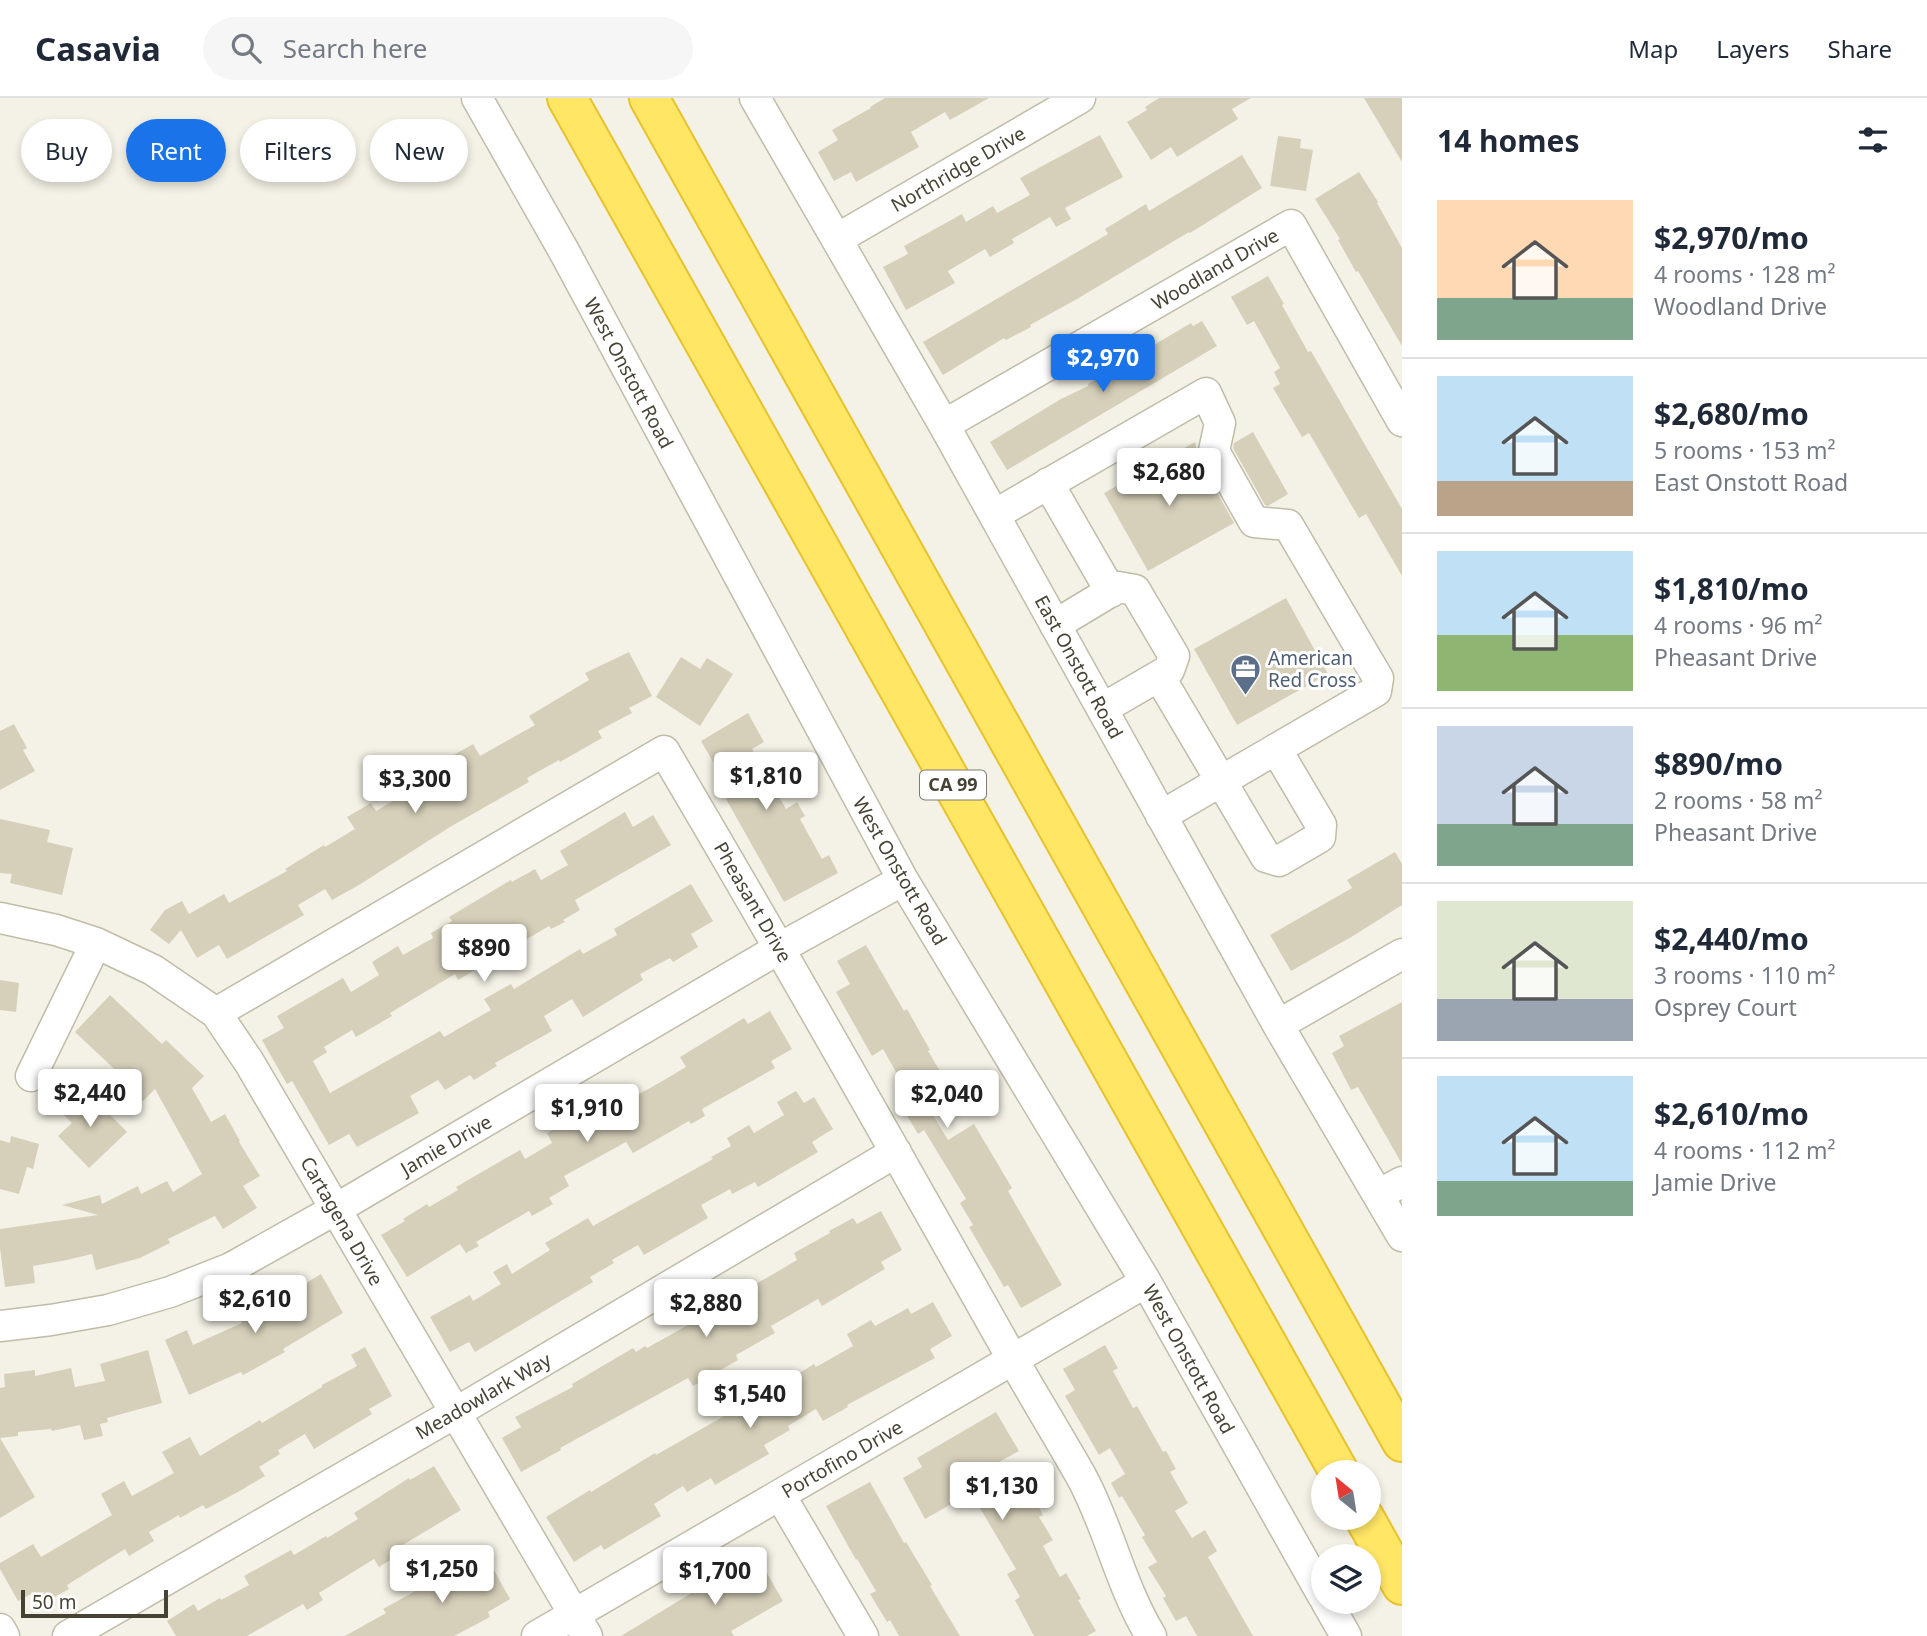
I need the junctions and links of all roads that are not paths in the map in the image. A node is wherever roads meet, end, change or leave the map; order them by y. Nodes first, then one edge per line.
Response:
1 (477, 98) edge
2 (567, 98) edge
3 (649, 98) edge
4 (755, 98) edge
5 (1080, 98) edge
6 (837, 239) junction
7 (1402, 421) edge
8 (944, 425) junction
9 (1048, 483) junction
10 (994, 515) junction
11 (1111, 592) junction
12 (1055, 625) junction
13 (1159, 676) junction
14 (1102, 709) junction
15 (1276, 749) junction
16 (1221, 781) junction
17 (1161, 816) junction
18 (903, 880) junction
19 (0, 918) edge
20 (96, 943) junction
21 (780, 948) junction
22 (1402, 954) edge
23 (216, 1013) junction
24 (1278, 1025) junction
25 (31, 1076) dead end
26 (896, 1152) junction
27 (1390, 1189) edge
28 (336, 1209) junction
29 (1402, 1236) edge
30 (1146, 1282) junction
31 (0, 1326) edge
32 (1013, 1359) junction
33 (454, 1413) junction
34 (1402, 1442) edge
35 (1332, 1460) edge
36 (780, 1495) junction
37 (1371, 1530) edge
38 (1311, 1575) edge
39 (1402, 1585) edge
40 (1333, 1614) edge
41 (581, 1625) edge
42 (0, 1629) edge
43 (5, 1636) edge
44 (68, 1636) edge
45 (537, 1636) edge
46 (863, 1636) edge
47 (1151, 1636) edge
48 (1346, 1636) edge

1 - 18 street, West Onstott Road
2 - 35 highway, CA 99
3 - 34 highway
4 - 6 street, East Onstott Road
5 - 6 street, Northridge Drive
6 - 8 street, East Onstott Road
7 - 8 street, Woodland Drive
8 - 10 street, East Onstott Road
9 - 10 street
9 - 11 street
9 - 15 street
10 - 12 street, East Onstott Road
11 - 12 street
11 - 13 street
12 - 14 street, East Onstott Road
13 - 14 street
13 - 16 street
14 - 17 street, East Onstott Road
15 - 16 street
15 - 16 street
16 - 17 street
17 - 24 street, East Onstott Road
18 - 21 street, Jamie Drive
18 - 30 street, West Onstott Road
19 - 20 street, Cartagena Drive
20 - 23 street, Cartagena Drive
20 - 25 street
21 - 23 street, Pheasant Drive
21 - 26 street, Pheasant Drive
21 - 28 street, Jamie Drive
22 - 24 street
23 - 28 street, Cartagena Drive
24 - 27 street, East Onstott Road
26 - 32 street, Pheasant Drive
26 - 33 street, Meadowlark Way
27 - 29 street, East Onstott Road
28 - 31 street, Jamie Drive
28 - 33 street, Cartagena Drive
30 - 32 street, Portofino Drive
30 - 38 street, West Onstott Road
32 - 36 street, Portofino Drive
32 - 47 street, Pheasant Drive
33 - 41 street, Cartagena Drive
33 - 44 street, Meadowlark Way
36 - 41 street, Portofino Drive
36 - 46 street
37 - 39 highway
40 - 48 street
41 - 45 street, Portofino Drive
42 - 43 street

